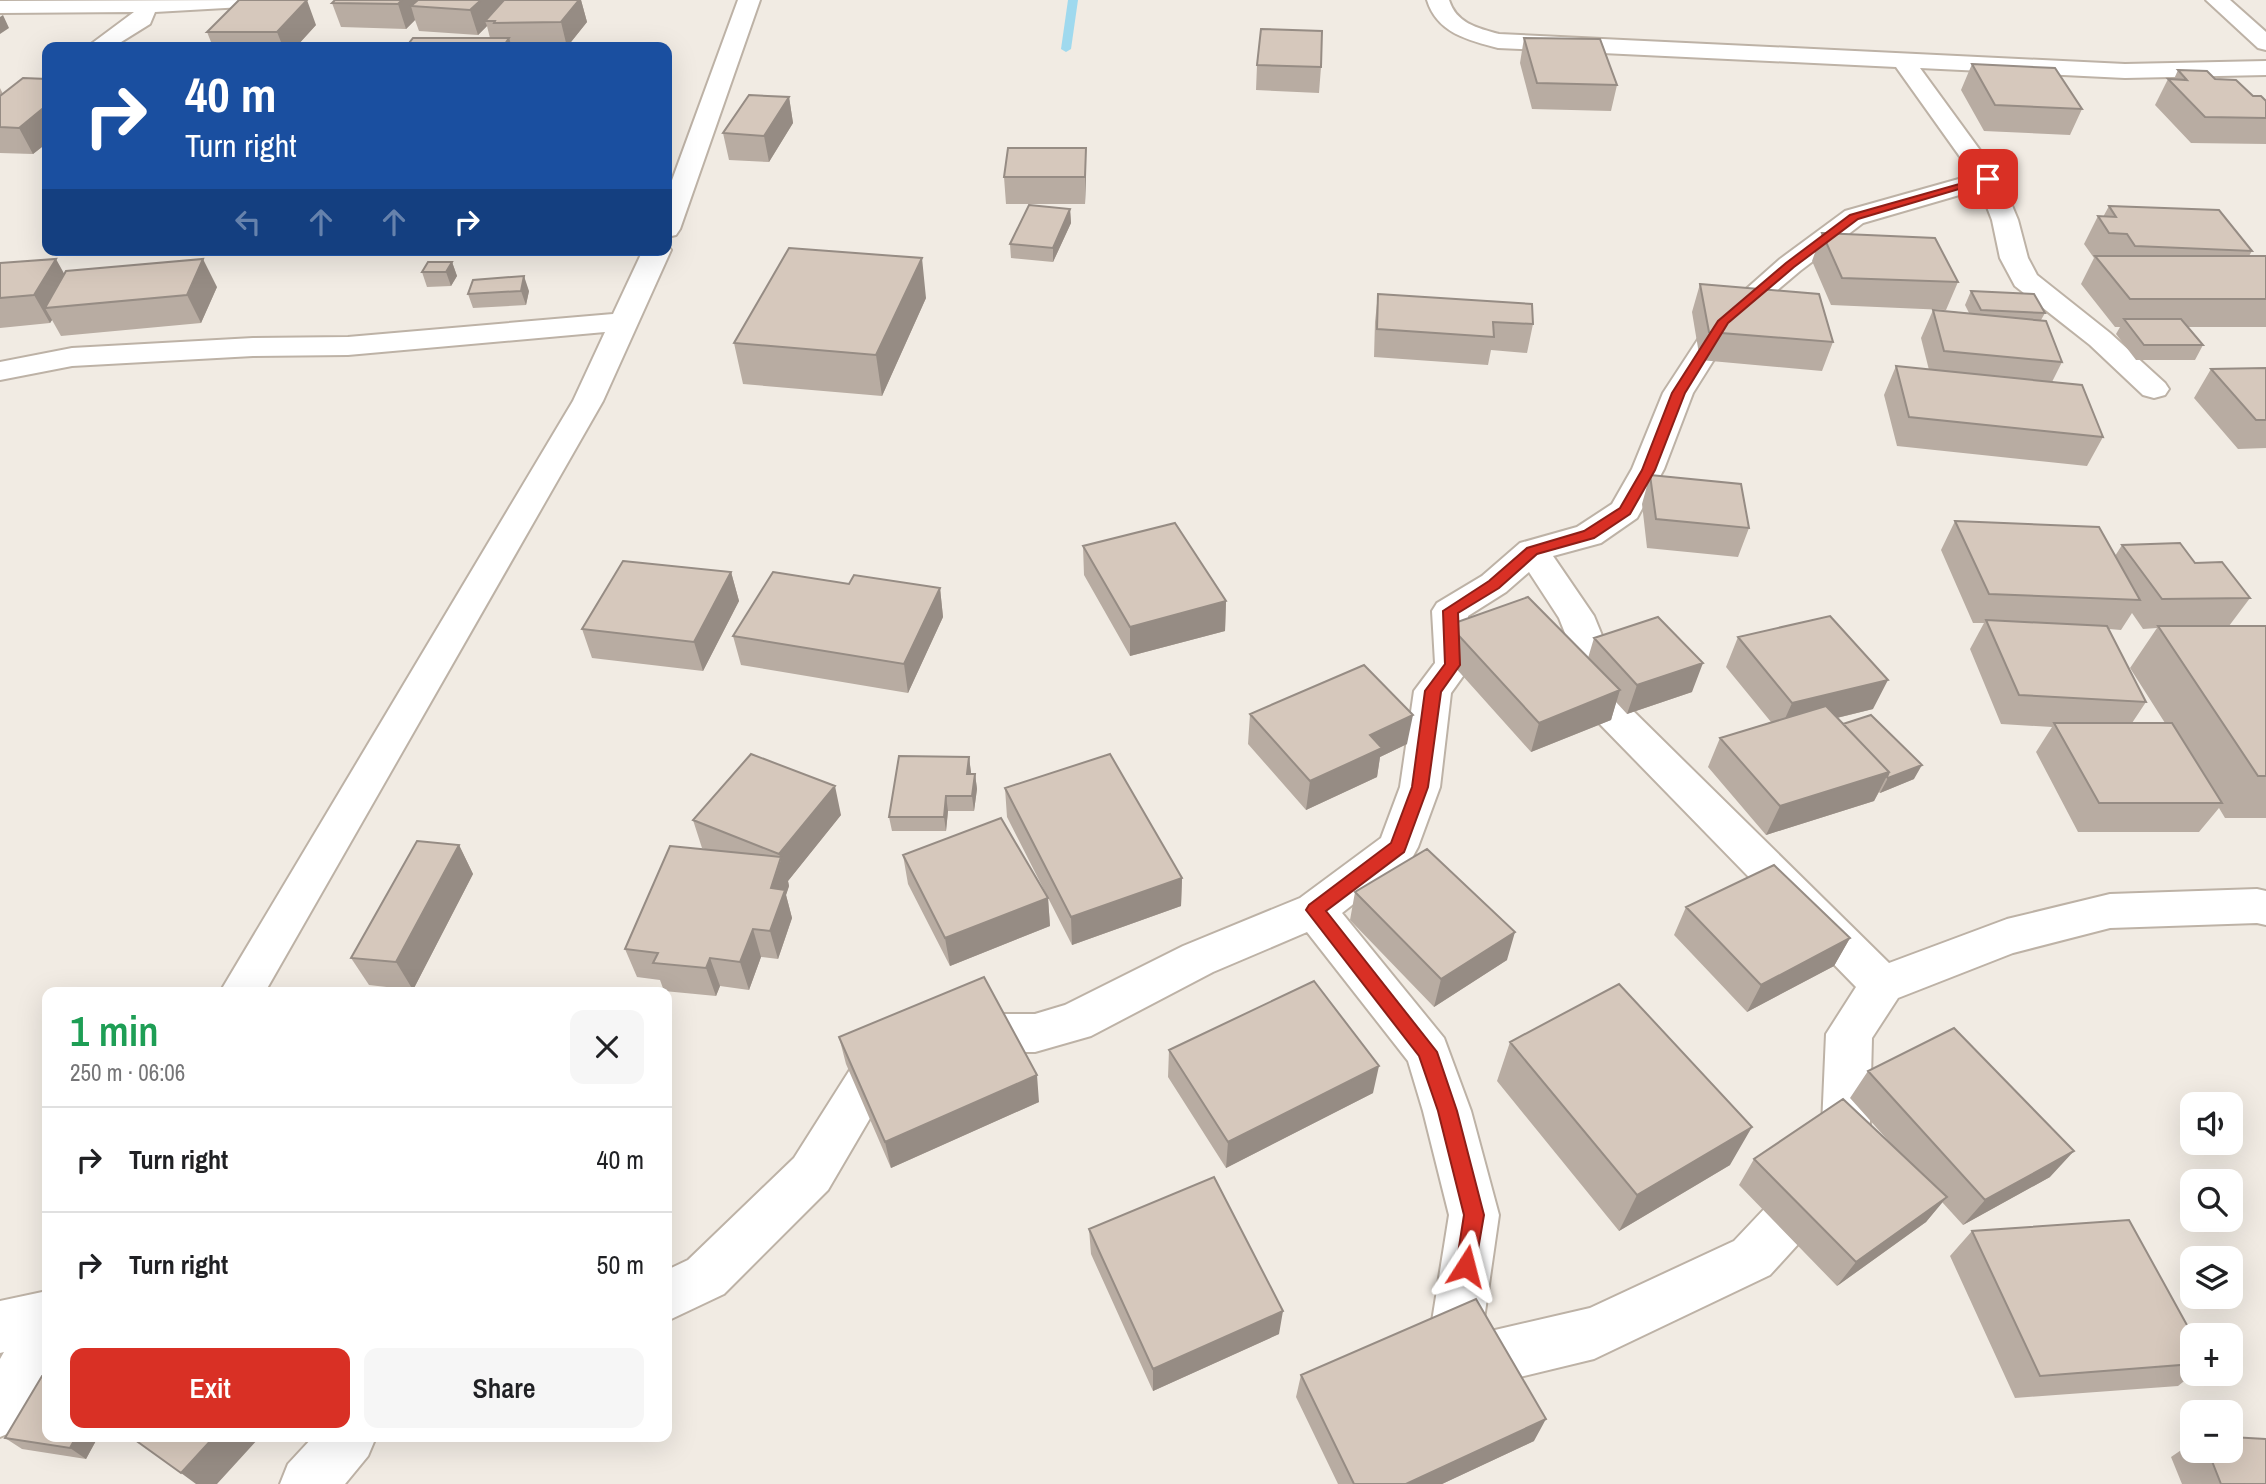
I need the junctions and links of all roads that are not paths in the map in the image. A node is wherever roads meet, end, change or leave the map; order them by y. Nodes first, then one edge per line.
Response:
1 (260, 0) edge
2 (749, 0) edge
3 (1438, 0) edge
4 (2217, 0) edge
5 (91, 3) edge
6 (147, 6) junction
7 (0, 7) edge
8 (2256, 27) edge
9 (105, 42) edge
10 (2266, 43) edge
11 (1903, 61) junction
12 (2266, 68) edge
13 (1988, 179) junction
14 (672, 215) edge
15 (654, 256) edge
16 (624, 322) junction
17 (0, 371) edge
18 (2154, 389) dead end
19 (1532, 551) junction
20 (2266, 908) edge
21 (1315, 910) junction
22 (1882, 985) junction
23 (245, 987) edge
24 (672, 1294) edge
25 (42, 1318) edge
26 (0, 1327) edge
27 (42, 1338) edge
28 (0, 1410) edge
29 (42, 1419) edge
30 (0, 1431) edge
31 (345, 1442) edge
32 (307, 1484) edge

1 - 6 street
2 - 14 street
3 - 11 street
4 - 8 street
5 - 6 street
5 - 7 street
6 - 9 street
8 - 10 street
11 - 12 street
11 - 13 street
13 - 18 street
13 - 19 street
15 - 16 street
16 - 17 street
16 - 23 street
19 - 21 street
19 - 22 street
20 - 22 street
21 - 22 street
21 - 24 street
25 - 26 street
27 - 28 street
29 - 30 street
31 - 32 street

